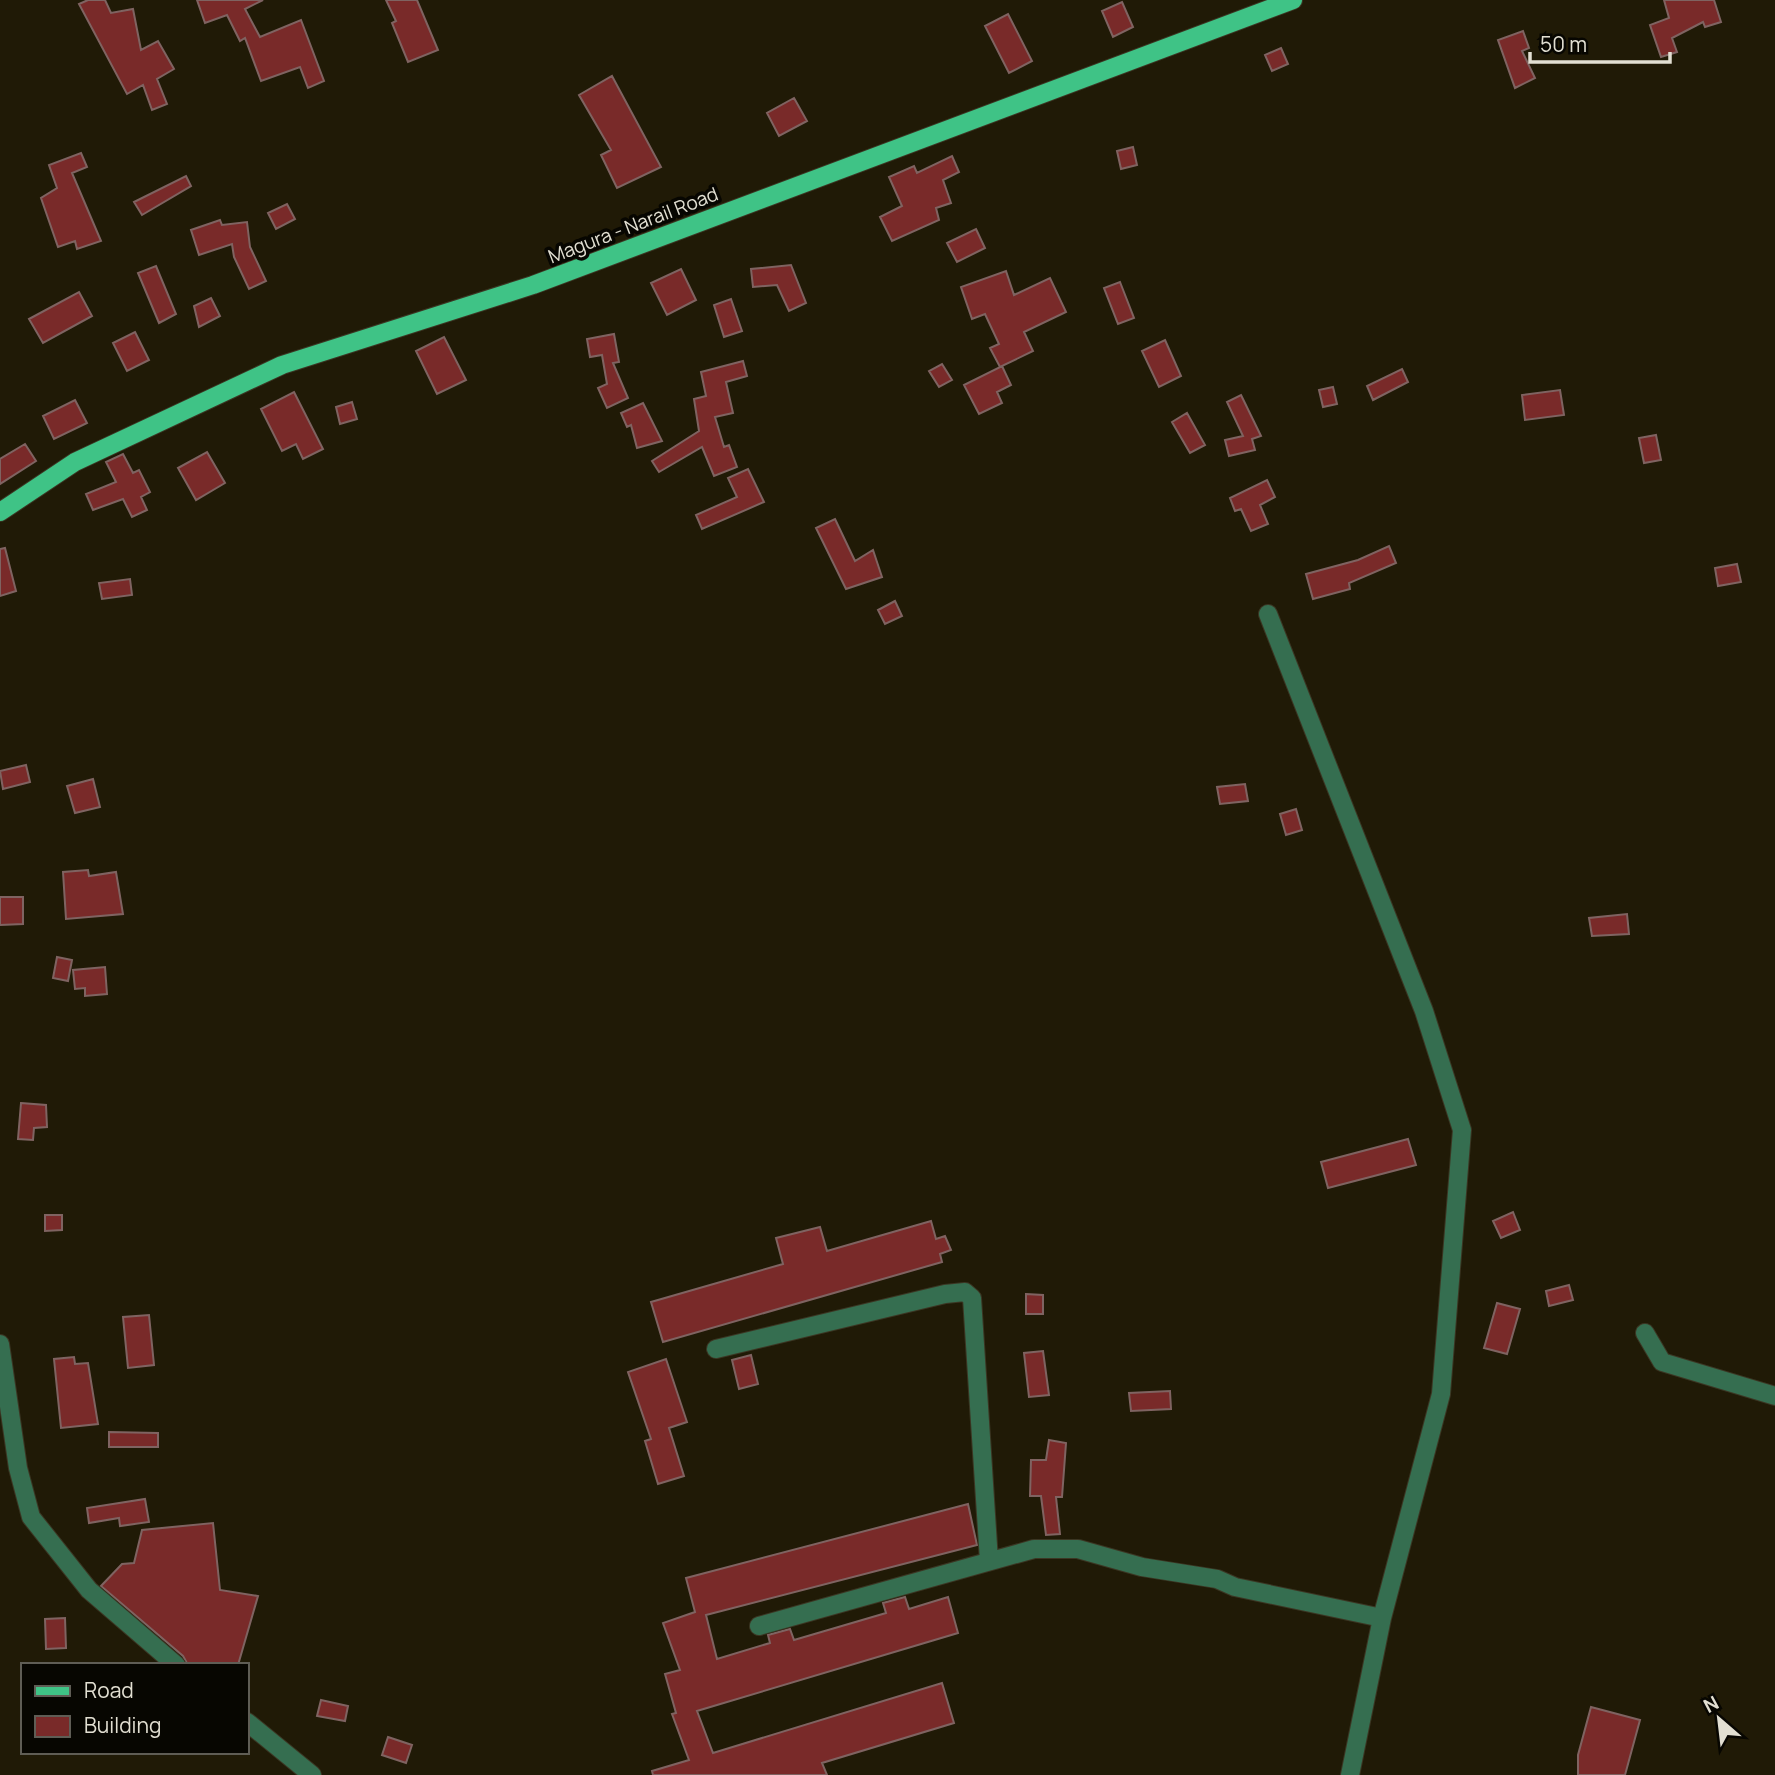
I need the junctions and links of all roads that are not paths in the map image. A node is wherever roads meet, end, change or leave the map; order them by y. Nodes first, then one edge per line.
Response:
1 (1293, 0) edge
2 (0, 512) edge
3 (1268, 614) dead end
4 (1645, 1333) dead end
5 (0, 1344) edge
6 (716, 1349) dead end
7 (1775, 1396) edge
8 (989, 1561) junction
9 (1382, 1618) junction
10 (759, 1626) dead end
11 (174, 1663) edge
12 (248, 1723) edge
13 (312, 1775) edge
14 (1350, 1775) edge

1 - 2 main road, Magura - Narail Road
3 - 9 street
4 - 7 street
5 - 11 street
6 - 8 street
8 - 9 street
8 - 10 street
9 - 14 street
12 - 13 street

